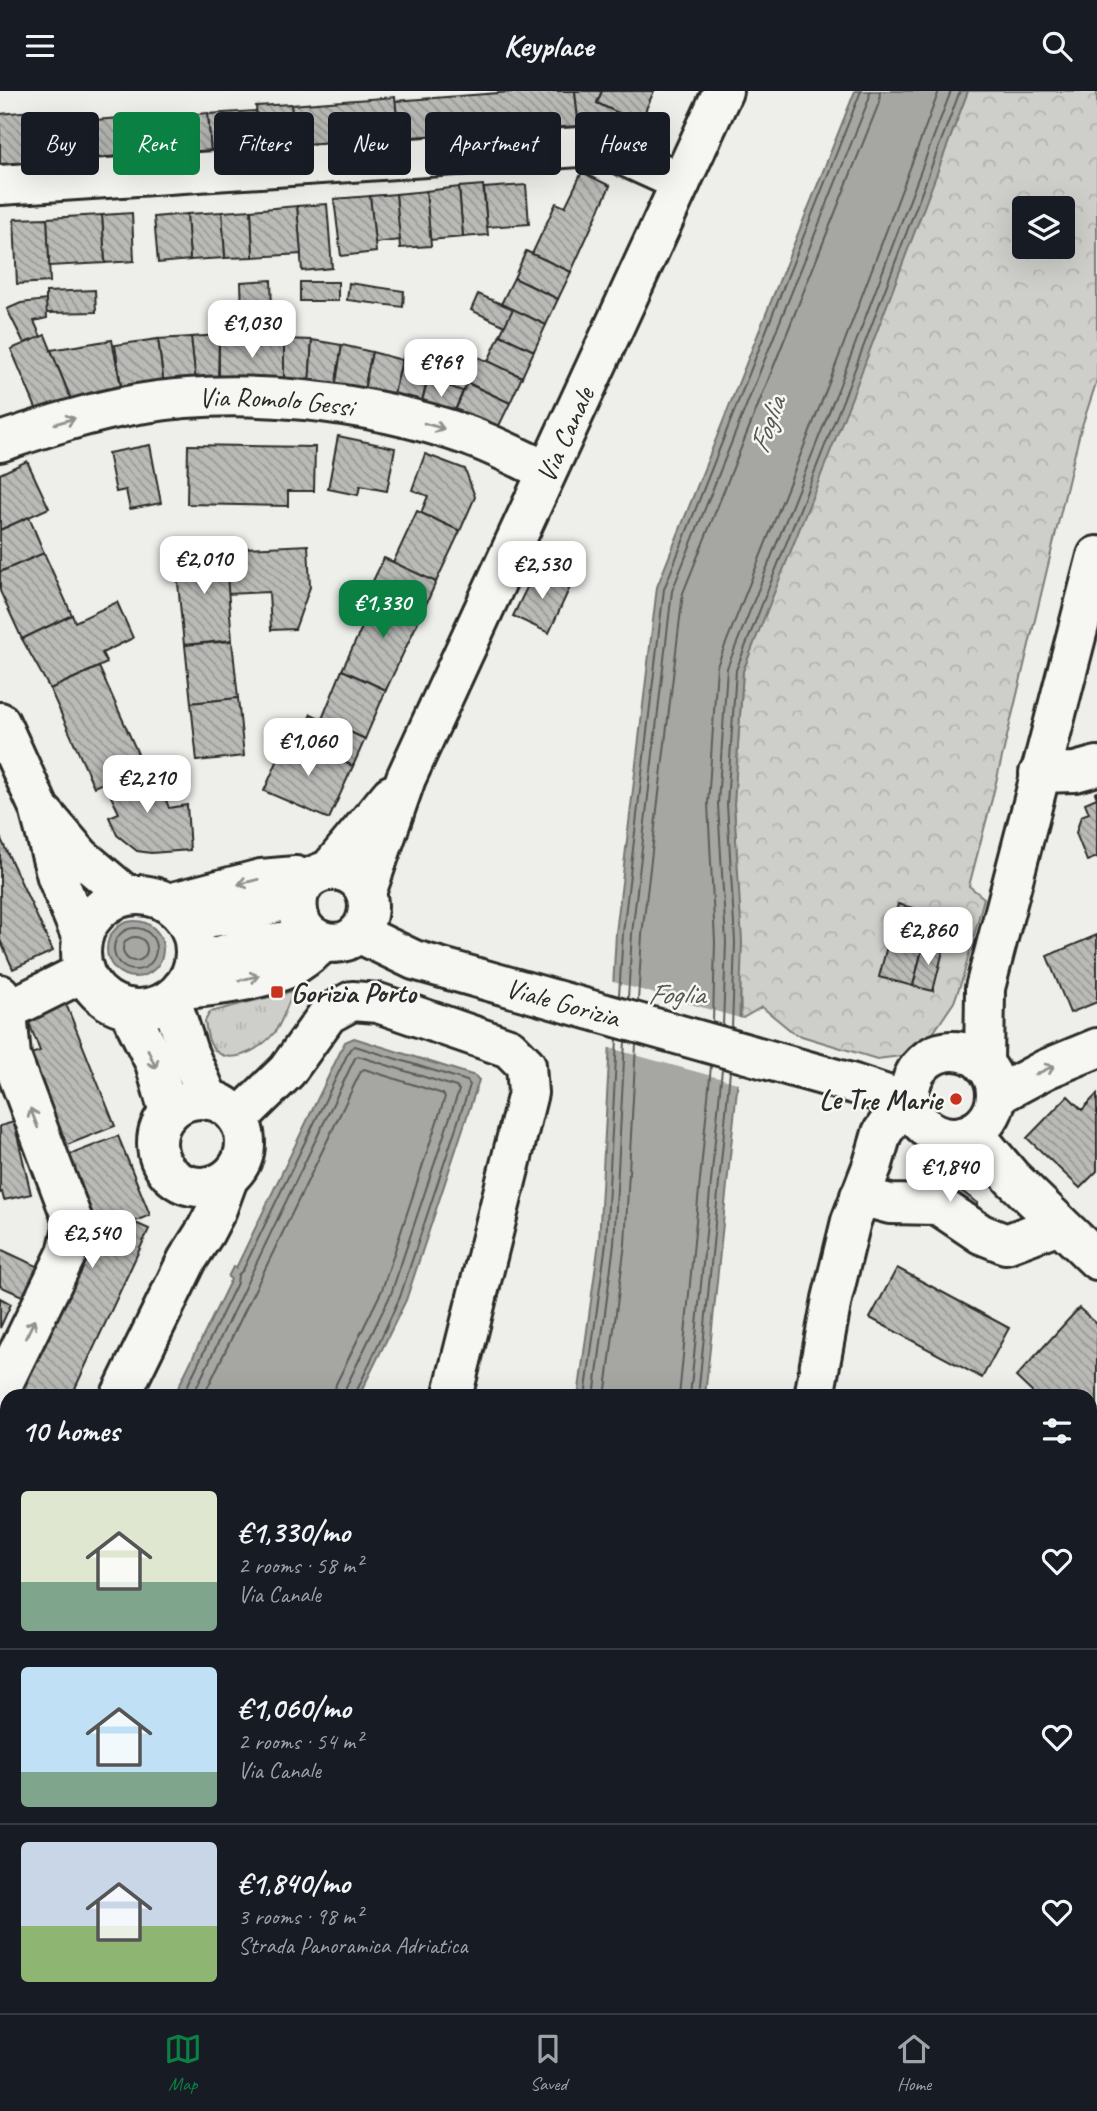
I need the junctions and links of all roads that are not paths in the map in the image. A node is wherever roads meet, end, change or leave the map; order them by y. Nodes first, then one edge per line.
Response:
1 (723, 91) edge
2 (681, 182) junction
3 (0, 185) edge
4 (0, 442) edge
5 (537, 466) junction
6 (1097, 556) edge
7 (0, 722) edge
8 (1097, 766) edge
9 (1039, 773) junction
10 (406, 778) junction
11 (39, 808) junction
12 (314, 879) junction
13 (366, 893) junction
14 (126, 895) junction
15 (178, 912) junction
16 (332, 937) junction
17 (83, 955) junction
18 (181, 988) junction
19 (985, 988) junction
20 (2, 1006) edge
21 (128, 1009) junction
22 (1097, 1048) edge
23 (990, 1080) junction
24 (920, 1083) junction
25 (223, 1109) junction
26 (169, 1113) junction
27 (955, 1133) junction
28 (228, 1179) junction
29 (866, 1180) junction
30 (178, 1181) junction
31 (1059, 1224) junction
32 (187, 1260) junction
33 (1097, 1260) edge
34 (475, 1310) junction
35 (0, 1389) edge
36 (124, 1389) edge
37 (437, 1389) edge
38 (454, 1389) edge
39 (816, 1389) edge

1 - 2 street, Via Canale
2 - 3 street
2 - 5 street, Via Canale
4 -> 5 street, Via Romolo Gessi
5 - 10 street, Via Canale
6 - 9 street
7 - 11 street
8 - 9 street
9 - 19 street
10 - 12 street, Via Canale
10 - 13 street, Via Canale
11 - 14 street
11 - 17 street
12 - 13 street
12 -> 15 street
12 - 16 street
13 - 16 street
14 - 15 street
14 - 17 street
15 - 18 street
18 -> 16 street
16 - 24 street, Viale Gorizia
17 - 20 street
17 - 21 street
18 - 21 street
18 - 25 street
19 - 23 street
19 - 24 street
35 -> 20 street
21 -> 26 street
23 -> 22 street
23 - 24 street
23 - 27 street
24 - 27 street
24 - 29 street
25 - 26 street
25 - 28 street
25 - 34 street
26 - 30 street
27 - 29 street
27 - 31 street
28 - 30 street
28 - 32 street
29 - 31 street
29 - 39 street
30 - 32 street
31 - 33 street
32 - 36 street
34 - 37 street
34 - 38 street

